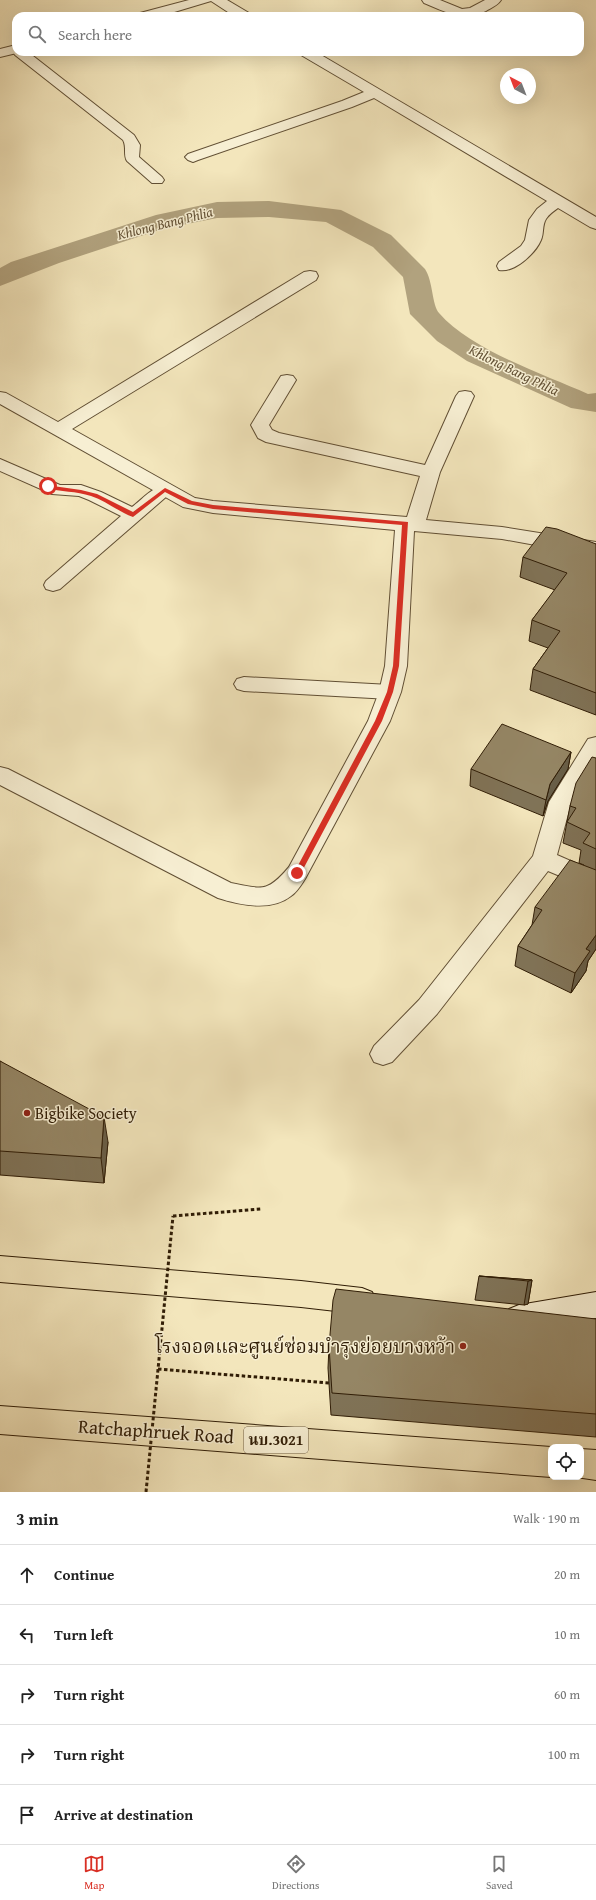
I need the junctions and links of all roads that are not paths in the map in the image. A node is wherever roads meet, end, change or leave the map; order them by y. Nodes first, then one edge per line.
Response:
1 (205, 0) edge
2 (217, 0) edge
3 (429, 0) edge
4 (494, 0) edge
5 (160, 12) edge
6 (237, 12) edge
7 (457, 12) edge
8 (477, 12) edge
9 (12, 50) edge
10 (0, 54) edge
11 (25, 56) edge
12 (313, 56) edge
13 (375, 92) junction
14 (193, 157) dead end
15 (158, 180) dead end
16 (557, 201) junction
17 (596, 224) edge
18 (505, 266) dead end
19 (310, 276) dead end
20 (287, 380) dead end
21 (465, 396) dead end
22 (0, 397) edge
23 (59, 429) junction
24 (0, 464) edge
25 (431, 472) junction
26 (165, 490) junction
27 (133, 515) junction
28 (410, 524) junction
29 (596, 549) edge
30 (53, 585) dead end
31 (244, 684) dead end
32 (390, 692) junction
33 (596, 745) edge
34 (0, 775) edge
35 (544, 858) junction
36 (596, 882) edge
37 (383, 1054) dead end
38 (0, 1269) edge
39 (386, 1304) edge
40 (596, 1305) edge
41 (506, 1317) joint
42 (596, 1328) edge
43 (0, 1420) edge
44 (548, 1462) edge
45 (584, 1464) edge
46 (596, 1465) edge

1 - 5 street
2 - 6 street
3 - 7 street
4 - 8 street
9 - 10 street
11 - 15 lane
12 - 13 street
13 - 14 street
13 - 16 street
16 - 17 street
16 - 18 street
19 - 23 street
20 - 25 street
21 - 25 street
22 - 23 street
23 - 26 street
24 - 27 lane
25 - 28 street
26 - 27 lane
26 - 28 street
27 - 30 lane
28 - 29 street
28 - 32 street
31 - 32 lane
32 - 34 street
33 - 35 street
35 - 36 street
35 - 37 street
38 - 39 main road
40 - 41 street
41 - 42 main road
43 - 44 main road, Ratchaphruek Road / นบ.3021
45 - 46 main road

